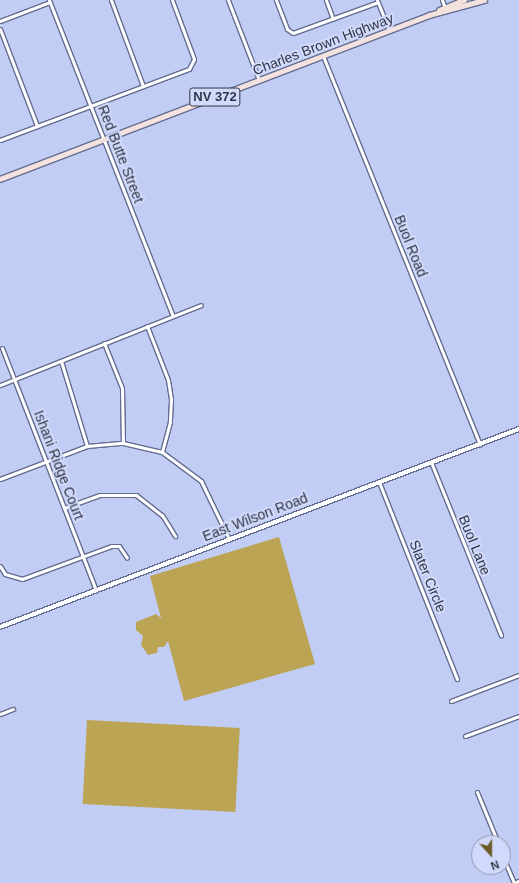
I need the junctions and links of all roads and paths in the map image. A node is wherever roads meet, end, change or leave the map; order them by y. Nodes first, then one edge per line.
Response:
1 (111, 0) edge
2 (172, 0) edge
3 (228, 0) edge
4 (276, 0) edge
5 (326, 0) edge
6 (442, 0) edge
7 (464, 0) edge
8 (484, 0) edge
9 (50, 1) edge
10 (377, 1) edge
11 (445, 9) junction
12 (333, 19) junction
13 (0, 21) edge
14 (0, 29) edge
15 (389, 30) junction
16 (323, 56) junction
17 (259, 80) junction
18 (143, 86) junction
19 (90, 106) junction
20 (37, 126) junction
21 (0, 140) edge
22 (104, 140) junction
23 (0, 179) edge
24 (201, 305) dead end
25 (173, 316) junction
26 (147, 326) junction
27 (104, 343) junction
28 (2, 348) dead end
29 (61, 361) junction
30 (14, 380) junction
31 (0, 385) edge
32 (519, 429) edge
33 (123, 443) junction
34 (480, 444) junction
35 (87, 446) junction
36 (162, 452) junction
37 (46, 461) junction
38 (431, 462) junction
39 (0, 479) edge
40 (379, 482) junction
41 (64, 508) junction
42 (175, 536) dead end
43 (230, 539) junction
44 (83, 557) junction
45 (127, 558) dead end
46 (0, 566) edge
47 (96, 590) junction
48 (0, 627) edge
49 (501, 635) dead end
50 (519, 675) edge
51 (457, 679) dead end
52 (451, 701) dead end
53 (13, 709) dead end
54 (0, 714) edge
55 (519, 716) edge
56 (465, 736) dead end
57 (477, 792) dead end
58 (495, 835) edge

1 - 18 street
2 - 18 street
3 - 17 street
4 - 12 street
5 - 12 street
6 - 11 street
7 - 11 main road, Charles Brown Highway / NV 372
8 - 11 main road, Charles Brown Highway / NV 372
9 - 13 street
9 - 19 street, Red Butte Street
10 - 12 street
10 - 15 street
11 - 15 main road, Charles Brown Highway / NV 372
14 - 20 street
15 - 16 main road, Charles Brown Highway / NV 372
16 - 17 main road, Charles Brown Highway / NV 372
16 - 34 street, Buol Road
17 - 22 main road, Charles Brown Highway / NV 372
18 - 19 street
19 - 20 street
19 - 22 street, Red Butte Street
20 - 21 street
22 - 23 main road, Charles Brown Highway / NV 372
22 - 25 street, Red Butte Street
24 - 25 street
25 - 26 street
26 - 27 street
26 - 36 street
27 - 29 street
27 - 33 street
28 - 30 street, Ishani Ridge Court
29 - 30 street
29 - 35 street
30 - 31 street
30 - 37 street, Ishani Ridge Court
32 - 34 street, East Wilson Road
33 - 35 street
33 - 36 street
34 - 38 street, East Wilson Road
35 - 37 street
36 - 43 street
37 - 39 street
37 - 41 street, Ishani Ridge Court
38 - 40 street, East Wilson Road
38 - 49 street, Buol Lane
40 - 43 street, East Wilson Road
40 - 51 street, Slater Circle
41 - 42 street
41 - 44 street, Ishani Ridge Court
43 - 47 street, East Wilson Road
44 - 45 street
44 - 46 street
44 - 47 street, Ishani Ridge Court
47 - 48 street, East Wilson Road
50 - 52 street
53 - 54 street
55 - 56 street
57 - 58 street

